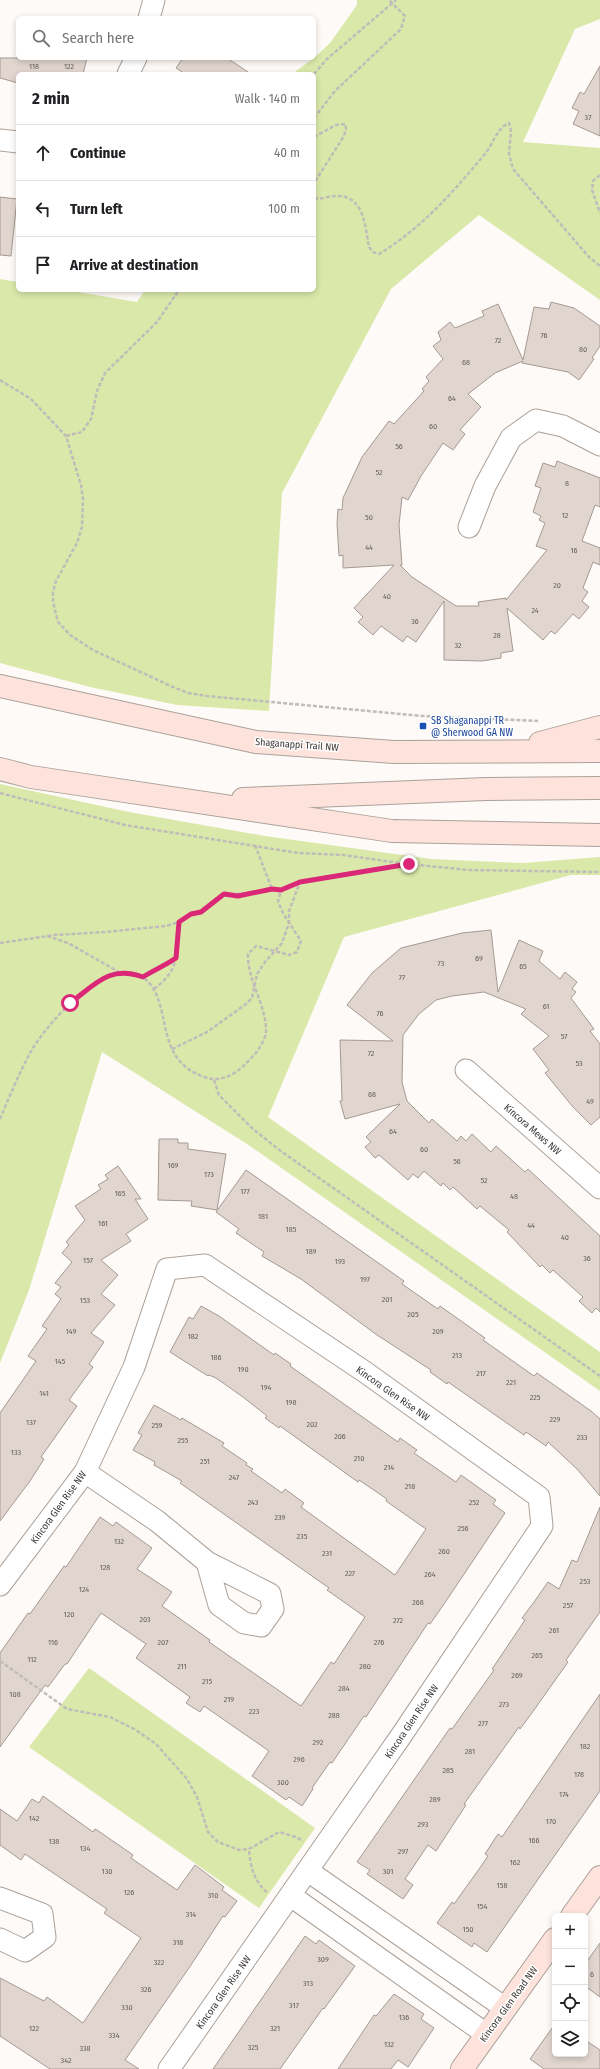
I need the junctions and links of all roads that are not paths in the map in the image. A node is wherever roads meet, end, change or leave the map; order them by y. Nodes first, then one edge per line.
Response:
1 (154, 0) edge
2 (150, 16) edge
3 (135, 60) edge
4 (129, 72) edge
5 (0, 140) edge
6 (16, 142) edge
7 (600, 445) edge
8 (469, 527) dead end
9 (0, 686) edge
10 (600, 727) edge
11 (512, 750) junction
12 (600, 751) edge
13 (0, 769) edge
14 (600, 788) edge
15 (188, 802) junction
16 (600, 835) edge
17 (466, 1070) dead end
18 (600, 1188) edge
19 (85, 1472) junction
20 (207, 1562) dead end
21 (0, 1585) edge
22 (308, 1871) junction
23 (600, 1877) edge
24 (291, 1896) junction
25 (0, 1898) edge
26 (574, 1913) edge
27 (0, 1939) edge
28 (552, 1943) edge
29 (505, 2008) junction
30 (486, 2034) junction
31 (169, 2069) edge
32 (462, 2069) edge

1 - 2 street
3 - 4 street
5 - 6 street
7 - 8 street
9 - 11 main road, Shaganappi Trail NW
10 - 11 main road
11 - 12 main road, Shaganappi Trail NW
13 - 15 main road
14 - 15 main road
15 - 16 main road
17 - 18 street, Kincora Mews NW
19 - 20 street
19 - 21 street, Kincora Glen Rise NW
19 - 22 street, Kincora Glen Rise NW
22 - 24 street, Kincora Glen Rise NW
22 - 29 street
23 - 26 main road
24 - 30 street
24 - 31 street, Kincora Glen Rise NW
25 - 27 street
28 - 29 main road, Kincora Glen Road NW
29 - 30 main road, Kincora Glen Road NW
30 - 32 main road, Kincora Glen Road NW

